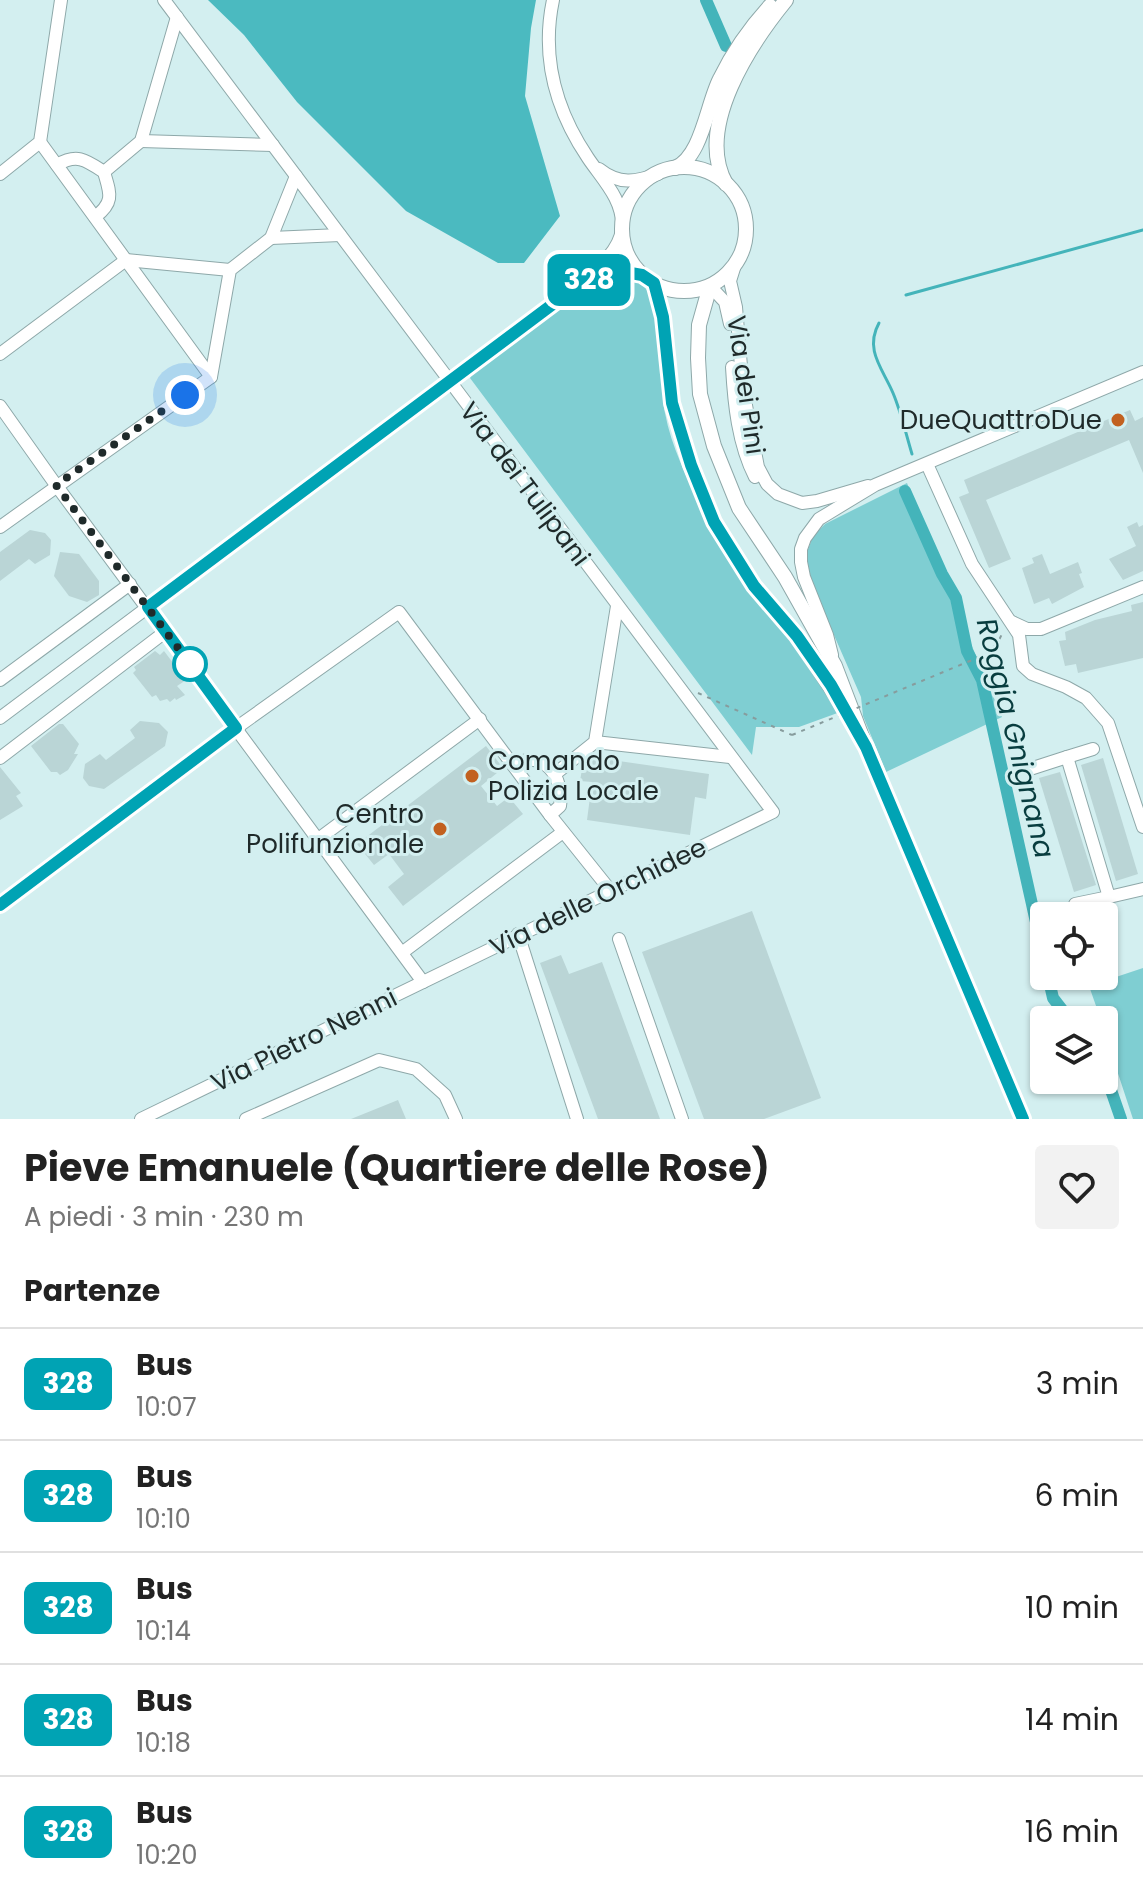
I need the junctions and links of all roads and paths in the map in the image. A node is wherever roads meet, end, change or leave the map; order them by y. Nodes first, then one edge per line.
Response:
1 (61, 0) edge
2 (164, 0) edge
3 (553, 0) edge
4 (776, 0) edge
5 (786, 0) edge
6 (177, 17) junction
7 (141, 141) junction
8 (40, 142) junction
9 (273, 145) junction
10 (588, 158) junction
11 (57, 165) junction
12 (665, 171) junction
13 (104, 172) junction
14 (0, 174) edge
15 (296, 176) junction
16 (727, 185) junction
17 (95, 217) junction
18 (622, 230) junction
19 (340, 235) junction
20 (271, 238) junction
21 (126, 260) junction
22 (735, 265) junction
23 (230, 270) junction
24 (648, 279) junction
25 (710, 286) junction
26 (573, 289) junction
27 (0, 354) edge
28 (1143, 372) edge
29 (211, 377) junction
30 (449, 380) junction
31 (0, 406) edge
32 (927, 464) junction
33 (56, 485) junction
34 (875, 485) junction
35 (830, 511) junction
36 (0, 527) edge
37 (130, 584) junction
38 (1143, 587) edge
39 (617, 606) junction
40 (148, 607) junction
41 (1009, 620) junction
42 (165, 632) junction
43 (835, 666) junction
44 (0, 680) edge
45 (688, 701) junction
46 (0, 718) edge
47 (480, 719) junction
48 (236, 728) junction
49 (595, 742) junction
50 (866, 747) junction
51 (1093, 749) dead end
52 (730, 757) junction
53 (1067, 757) junction
54 (0, 758) edge
55 (513, 765) junction
56 (1033, 768) dead end
57 (555, 774) junction
58 (773, 812) joint
59 (550, 815) junction
60 (1143, 827) edge
61 (563, 832) junction
62 (317, 840) junction
63 (1143, 889) edge
64 (610, 890) junction
65 (1109, 897) junction
66 (1085, 902) edge
67 (0, 905) edge
68 (518, 934) junction
69 (619, 939) dead end
70 (403, 952) junction
71 (423, 982) junction
72 (141, 1119) edge
73 (246, 1119) edge
74 (456, 1119) edge
75 (577, 1119) edge
76 (682, 1119) edge
77 (1023, 1119) edge

1 - 8 street
2 - 6 street, Via dei Tulipani
3 - 10 street
4 - 12 main road
5 - 16 main road
6 - 7 street
6 - 9 street, Via dei Tulipani
7 - 9 street
7 - 13 street
8 - 11 street
8 - 14 street
9 - 15 street, Via dei Tulipani
10 - 12 street
10 - 18 street
11 - 13 street
11 - 17 street
12 - 16 main road
12 - 18 main road
13 - 17 street
15 - 19 street, Via dei Tulipani
15 - 20 street
16 - 22 main road
17 - 21 street
18 - 24 main road
18 - 26 street
19 - 20 street
19 - 30 street, Via dei Tulipani
20 - 23 street
21 - 23 street
21 - 27 street
21 - 29 street
22 - 25 main road
22 - 34 street, Via dei Pini
23 - 29 street
24 - 25 main road
24 - 26 street
24 - 50 main road
25 - 35 street, Via dei Pini
25 - 43 main road
26 - 30 street
28 - 32 street, Via dei Pini
29 - 33 street
30 - 39 street, Via dei Tulipani
30 - 40 street
31 - 33 street
32 - 34 street, Via dei Pini
32 - 41 street
33 - 36 street
33 - 37 street
34 - 35 street, Via dei Pini
35 - 43 street, Via dei Pini
37 - 40 street
37 - 44 street
38 - 41 street
39 - 45 street, Via dei Tulipani
39 - 49 street
40 - 42 street
40 - 46 street
41 - 45 path, bridge
41 - 60 street
42 - 48 street
42 - 54 street
43 - 50 main road
45 - 52 street, Via dei Tulipani
47 - 48 street
47 - 55 street
47 - 62 street
48 - 62 street
48 - 67 street
49 - 52 street
49 - 57 street
50 - 77 main road
51 - 53 street
52 - 58 street, Via dei Tulipani
53 - 56 street
53 - 65 street
55 - 57 street
55 - 59 street
57 - 59 street
58 - 64 street, Via delle Orchidee
59 - 61 street
61 - 64 street
61 - 70 street
62 - 70 street
63 - 65 street
64 - 68 street, Via delle Orchidee
65 - 66 street
68 - 71 street, Via delle Orchidee
68 - 75 street
69 - 76 street
70 - 71 street
71 - 72 street, Via Pietro Nenni
73 - 74 street

